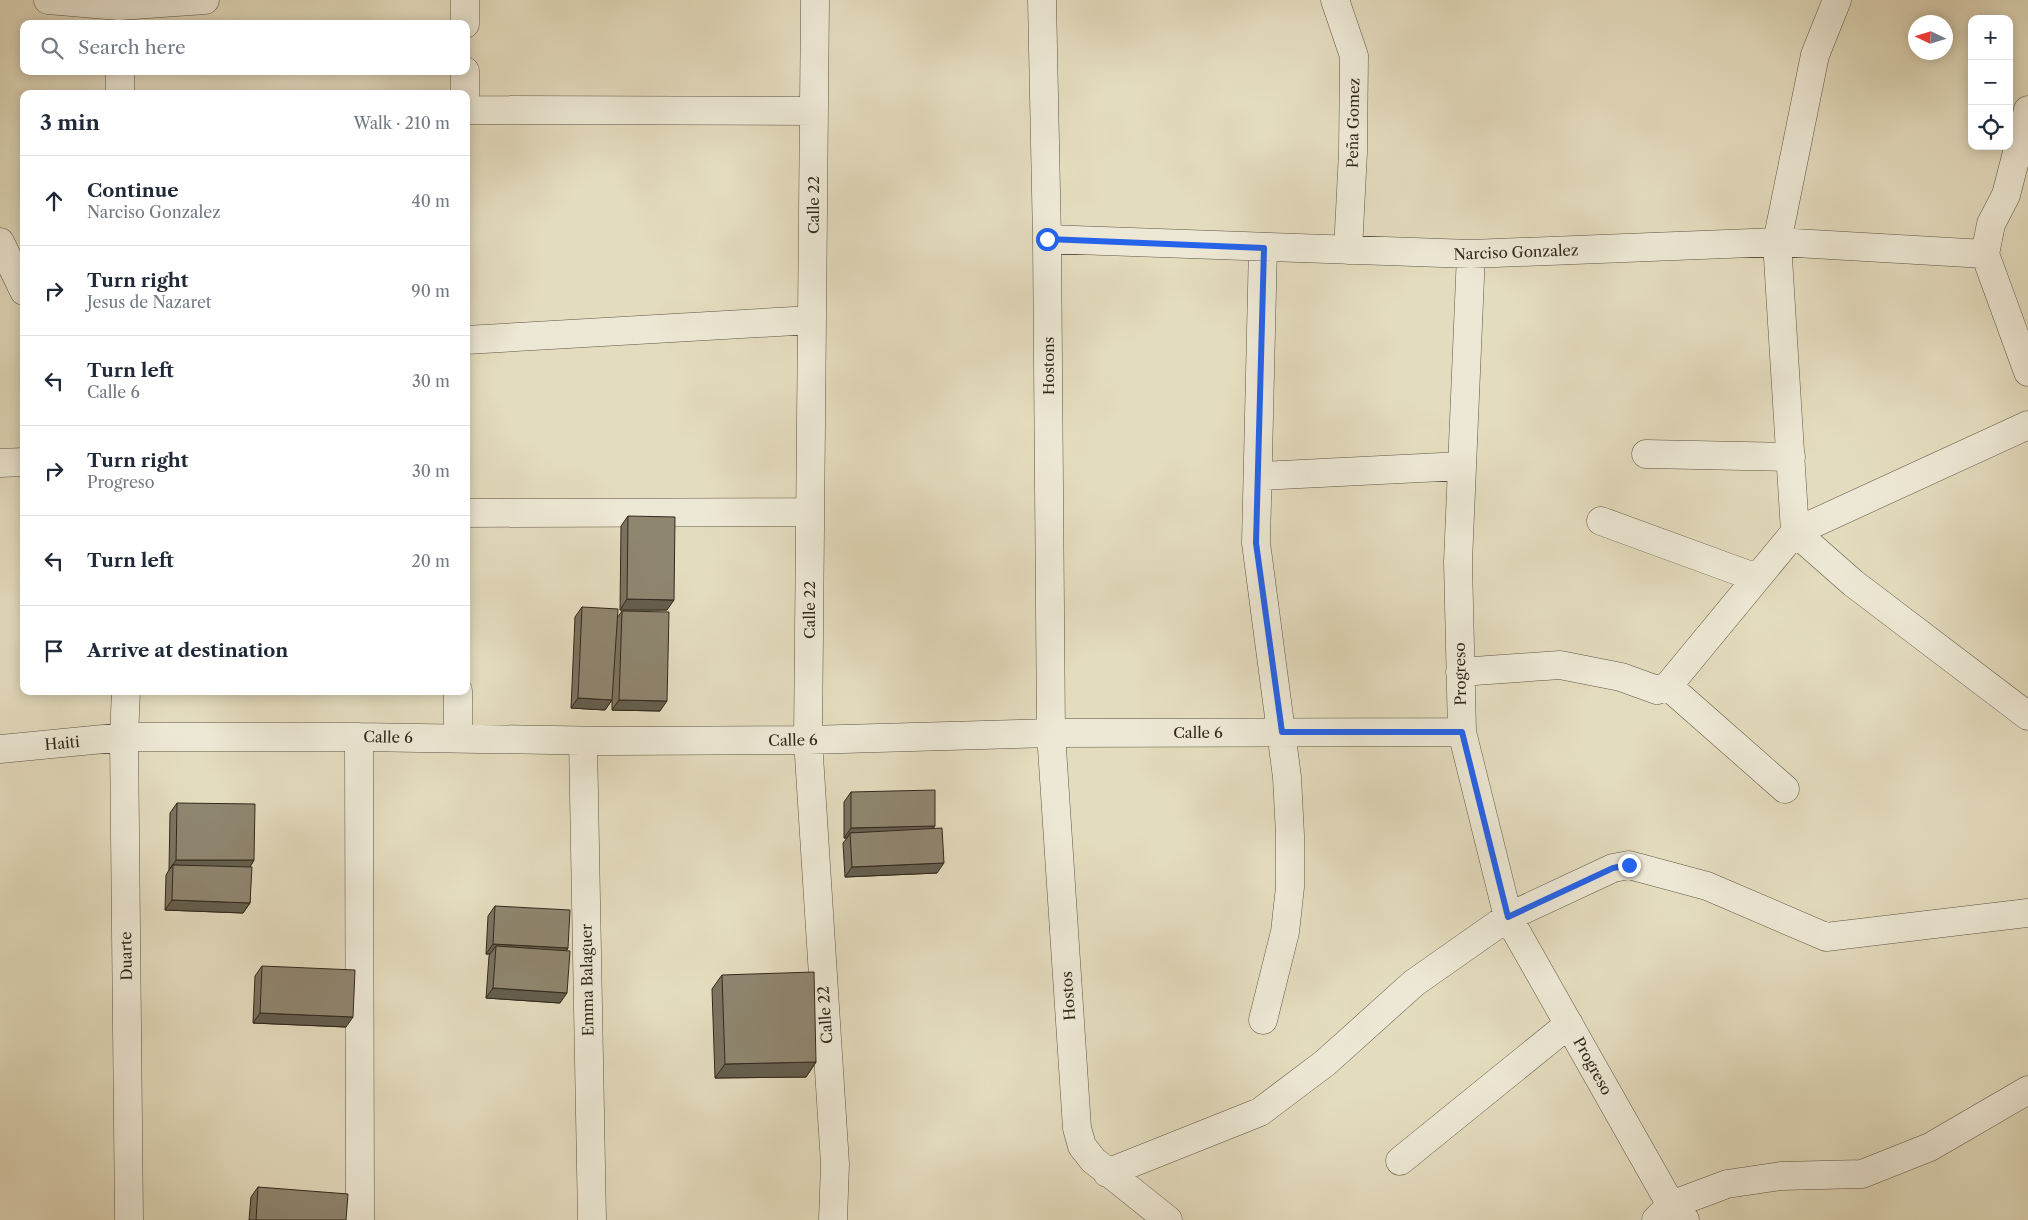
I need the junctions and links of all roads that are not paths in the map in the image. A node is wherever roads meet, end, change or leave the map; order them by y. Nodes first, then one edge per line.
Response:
1 (48, 0) edge
2 (205, 0) edge
3 (465, 0) edge
4 (815, 0) edge
5 (1042, 0) edge
6 (1335, 0) edge
7 (1837, 0) edge
8 (119, 10) edge
9 (465, 20) edge
10 (120, 75) edge
11 (465, 75) edge
12 (120, 90) edge
13 (465, 90) edge
14 (470, 110) edge
15 (2028, 110) edge
16 (814, 111) junction
17 (1047, 239) junction
18 (0, 242) edge
19 (1777, 242) junction
20 (1264, 248) junction
21 (1348, 250) junction
22 (1471, 254) junction
23 (1985, 254) junction
24 (20, 283) edge
25 (812, 320) junction
26 (470, 340) edge
27 (2028, 372) edge
28 (2028, 425) edge
29 (1646, 454) dead end
30 (1791, 457) junction
31 (20, 462) edge
32 (0, 463) edge
33 (1462, 466) junction
34 (1258, 476) junction
35 (810, 512) junction
36 (470, 513) edge
37 (1602, 522) dead end
38 (1795, 532) junction
39 (1757, 578) junction
40 (1460, 672) junction
41 (1668, 686) junction
42 (125, 695) edge
43 (458, 695) edge
44 (2028, 716) edge
45 (1282, 732) junction
46 (1462, 732) junction
47 (1051, 733) junction
48 (124, 737) junction
49 (359, 737) junction
50 (458, 738) junction
51 (808, 740) junction
52 (583, 741) junction
53 (0, 749) edge
54 (1786, 789) dead end
55 (2028, 913) edge
56 (1508, 917) junction
57 (1263, 1020) dead end
58 (1569, 1024) junction
59 (2026, 1096) edge
60 (1400, 1161) dead end
61 (1107, 1173) junction
62 (1670, 1215) edge
63 (129, 1220) edge
64 (360, 1220) edge
65 (592, 1220) edge
66 (833, 1220) edge
67 (1168, 1220) edge

1 - 8 street
2 - 8 street
3 - 9 street
4 - 16 street, Calle 22
5 - 17 street, Hostons
6 - 21 street, Peña Gomez
7 - 19 street
10 - 12 street
11 - 13 street
14 - 16 street
15 - 23 street
16 - 25 street, Calle 22
17 - 20 street, Narciso Gonzalez
17 - 47 street, Hostons
18 - 24 street
19 - 22 street, Narciso Gonzalez
19 - 23 street, Narciso Gonzalez
19 - 30 street
20 - 21 street, Narciso Gonzalez
20 - 34 street
21 - 22 street, Narciso Gonzalez
22 - 33 street, Progreso
23 - 27 street
25 - 26 street
25 - 35 street, Calle 22
28 - 38 street
29 - 30 street
30 - 38 street
31 - 32 street
33 - 34 street
33 - 40 street, Progreso
34 - 45 street
35 - 36 street
35 - 51 street, Calle 22
37 - 39 street
38 - 39 street
38 - 44 street
39 - 41 street
40 - 41 street
40 - 46 street, Progreso
41 - 54 street
42 - 48 street, Duarte
43 - 50 street
45 - 46 street, Calle 6
45 - 47 street, Calle 6
45 - 57 street
46 - 56 street, Progreso
47 - 51 street, Calle 6
47 - 61 street, Hostos
48 - 49 street, Calle 6
48 - 53 street, Haiti
48 - 63 street, Duarte
49 - 50 street, Calle 6
49 - 64 street
50 - 52 street, Calle 6
51 - 52 street, Calle 6
51 - 66 street, Calle 22
52 - 65 street, Emma Balaguer
55 - 56 street
56 - 58 street, Progreso
56 - 61 street
58 - 60 street
58 - 62 street, Progreso
59 - 62 street
61 - 67 street, Hostos

